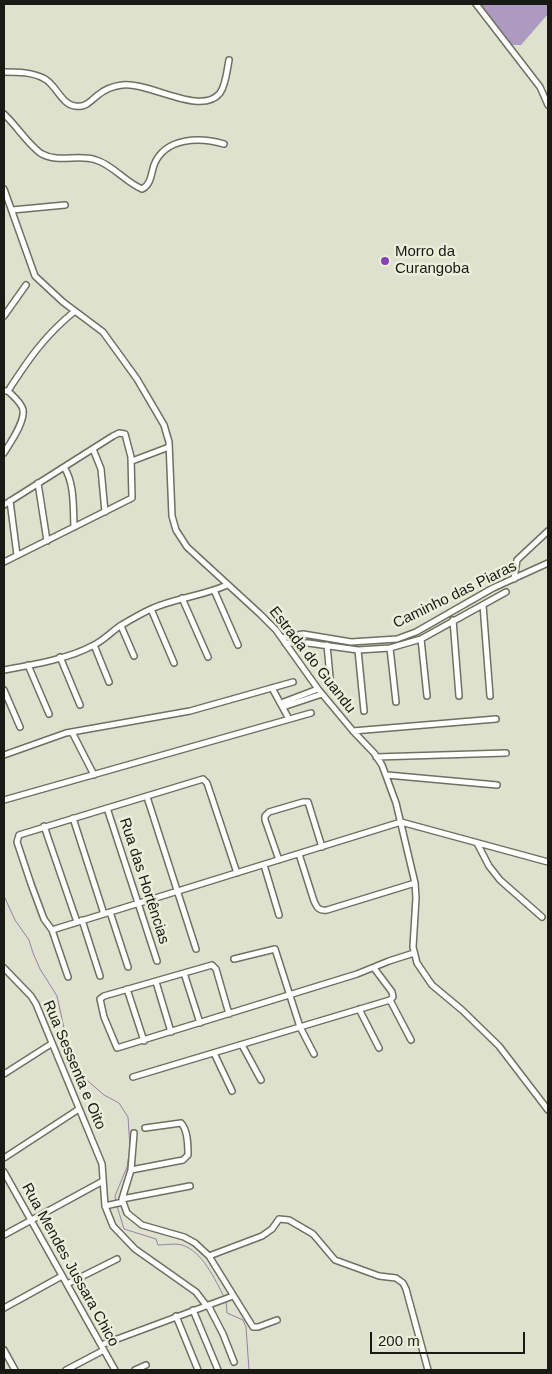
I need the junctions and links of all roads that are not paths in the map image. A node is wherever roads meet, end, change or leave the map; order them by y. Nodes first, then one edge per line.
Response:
1 (476, 4) edge
2 (230, 60) dead end
3 (4, 72) edge
4 (548, 105) edge
5 (4, 114) edge
6 (224, 144) dead end
7 (4, 189) edge
8 (65, 205) dead end
9 (12, 210) junction
10 (26, 285) dead end
11 (75, 312) junction
12 (4, 314) edge
13 (6, 391) edge
14 (169, 448) junction
15 (93, 449) junction
16 (4, 453) edge
17 (132, 461) junction
18 (64, 467) junction
19 (38, 483) junction
20 (10, 501) junction
21 (4, 504) edge
22 (105, 512) junction
23 (74, 527) junction
24 (548, 531) edge
25 (47, 541) junction
26 (17, 555) junction
27 (4, 562) edge
28 (548, 563) edge
29 (514, 579) junction
30 (227, 584) junction
31 (214, 590) junction
32 (506, 592) dead end
33 (182, 598) junction
34 (483, 605) junction
35 (151, 610) junction
36 (453, 620) junction
37 (120, 626) junction
38 (282, 638) junction
39 (421, 639) junction
40 (285, 643) junction
41 (238, 645) dead end
42 (327, 645) junction
43 (94, 646) junction
44 (390, 648) junction
45 (358, 650) junction
46 (134, 656) dead end
47 (208, 657) dead end
48 (60, 658) junction
49 (174, 663) dead end
50 (28, 665) junction
51 (4, 670) edge
52 (109, 682) dead end
53 (293, 682) dead end
54 (272, 688) junction
55 (330, 688) dead end
56 (4, 690) edge
57 (320, 691) junction
58 (426, 696) dead end
59 (459, 696) dead end
60 (490, 696) dead end
61 (396, 702) dead end
62 (282, 704) junction
63 (80, 705) dead end
64 (364, 711) dead end
65 (311, 713) dead end
66 (49, 714) dead end
67 (289, 719) junction
68 (496, 719) dead end
69 (20, 727) dead end
70 (72, 732) junction
71 (353, 732) junction
72 (506, 753) dead end
73 (4, 755) edge
74 (376, 757) junction
75 (94, 775) junction
76 (387, 775) junction
77 (497, 785) dead end
78 (147, 797) junction
79 (4, 800) edge
80 (107, 808) junction
81 (73, 818) junction
82 (400, 822) junction
83 (44, 826) junction
84 (477, 843) junction
85 (322, 846) junction
86 (300, 854) junction
87 (278, 860) junction
88 (548, 862) edge
89 (264, 865) junction
90 (237, 873) junction
91 (415, 883) junction
92 (178, 891) junction
93 (138, 903) junction
94 (110, 912) junction
95 (104, 914) junction
96 (279, 915) dead end
97 (542, 918) dead end
98 (80, 921) junction
99 (52, 930) junction
100 (196, 948) dead end
101 (414, 953) junction
102 (234, 959) dead end
103 (157, 961) dead end
104 (128, 967) dead end
105 (4, 968) edge
106 (374, 968) junction
107 (184, 973) junction
108 (100, 976) dead end
109 (68, 977) dead end
110 (156, 982) junction
111 (127, 989) junction
112 (291, 995) junction
113 (390, 1000) junction
114 (359, 1009) junction
115 (229, 1014) junction
116 (200, 1023) junction
117 (300, 1027) junction
118 (171, 1032) junction
119 (411, 1040) dead end
120 (144, 1041) junction
121 (52, 1044) junction
122 (242, 1045) junction
123 (379, 1048) dead end
124 (214, 1053) junction
125 (314, 1054) dead end
126 (4, 1074) edge
127 (133, 1077) dead end
128 (261, 1080) dead end
129 (232, 1091) dead end
130 (80, 1109) junction
131 (548, 1110) edge
132 (145, 1128) dead end
133 (134, 1133) dead end
134 (4, 1158) edge
135 (131, 1170) junction
136 (4, 1172) edge
137 (103, 1181) junction
138 (190, 1186) dead end
139 (122, 1202) junction
140 (107, 1206) junction
141 (31, 1220) junction
142 (4, 1235) edge
143 (209, 1256) junction
144 (117, 1259) dead end
145 (62, 1276) junction
146 (67, 1284) junction
147 (231, 1297) junction
148 (207, 1305) junction
149 (4, 1308) edge
150 (193, 1310) junction
151 (176, 1316) junction
152 (277, 1320) dead end
153 (103, 1347) junction
154 (4, 1350) edge
155 (234, 1362) dead end
156 (146, 1365) dead end
157 (15, 1370) edge
158 (66, 1370) edge
159 (115, 1370) edge
160 (135, 1370) edge
161 (198, 1370) edge
162 (218, 1370) edge
163 (428, 1370) edge

1 - 4 street
2 - 3 street
5 - 6 street
7 - 9 street, Estrada do Guandu
8 - 9 street
9 - 11 street, Estrada do Guandu
10 - 12 street
11 - 13 street
11 - 14 street, Estrada do Guandu
13 - 16 street
14 - 17 street
14 - 30 street, Estrada do Guandu
15 - 17 street
15 - 18 street
15 - 22 street
17 - 22 street
18 - 19 street
18 - 23 street
19 - 20 street
19 - 25 street
20 - 21 street
20 - 26 street
22 - 23 street
23 - 25 street
24 - 29 street
25 - 26 street
26 - 27 street
28 - 29 street, Caminho das Piaras
29 - 38 street, Caminho das Piaras
30 - 31 street
30 - 38 street, Estrada do Guandu
31 - 33 street
31 - 41 street
32 - 34 street
33 - 35 street
33 - 47 street
34 - 36 street
34 - 60 street
35 - 37 street
35 - 49 street
36 - 39 street
36 - 59 street
37 - 43 street
37 - 46 street
38 - 40 street, Estrada do Guandu
39 - 44 street
39 - 58 street
40 - 42 street
40 - 57 street, Estrada do Guandu
42 - 45 street
42 - 55 street
43 - 48 street
43 - 52 street
44 - 45 street
44 - 61 street
45 - 64 street
48 - 50 street
48 - 63 street
50 - 51 street
50 - 66 street
53 - 54 street
54 - 62 street
54 - 70 street
56 - 69 street
57 - 62 street
57 - 71 street, Estrada do Guandu
62 - 67 street
65 - 67 street
67 - 75 street
68 - 71 street
70 - 73 street
70 - 75 street
71 - 74 street, Estrada do Guandu
72 - 74 street
74 - 76 street, Estrada do Guandu
75 - 79 street
76 - 77 street
76 - 82 street, Estrada do Guandu
78 - 80 street
78 - 90 street
78 - 92 street
80 - 81 street
80 - 93 street, Rua das Hortências
81 - 83 street
81 - 95 street
82 - 84 street
82 - 85 street
82 - 91 street, Estrada do Guandu
83 - 98 street
83 - 99 street
84 - 88 street
84 - 97 street
85 - 86 street
85 - 87 street
86 - 87 street
86 - 91 street
87 - 89 street
89 - 90 street
89 - 96 street
90 - 92 street
91 - 101 street, Estrada do Guandu
92 - 93 street
92 - 100 street
93 - 94 street
93 - 103 street, Rua das Hortências
94 - 95 street
94 - 104 street
95 - 98 street
98 - 99 street
98 - 108 street
99 - 109 street
101 - 106 street
101 - 131 street, Estrada do Guandu
102 - 112 street
105 - 121 street, Rua Sessenta e Oito
106 - 112 street
106 - 113 street
107 - 110 street
107 - 115 street
107 - 116 street
110 - 111 street
110 - 118 street
111 - 120 street
111 - 120 street
112 - 115 street
112 - 117 street
113 - 114 street
113 - 119 street
114 - 117 street
114 - 123 street
115 - 116 street
116 - 118 street
117 - 122 street
117 - 125 street
118 - 120 street
121 - 126 street
121 - 130 street, Rua Sessenta e Oito
122 - 124 street
122 - 128 street
124 - 127 street
124 - 129 street
130 - 134 street
130 - 137 street, Rua Sessenta e Oito
132 - 135 street
133 - 135 street
135 - 139 street
136 - 141 street, Rua Mendes Jussara Chico
137 - 140 street, Rua Sessenta e Oito
137 - 141 street
138 - 139 street
139 - 140 street
139 - 143 street
140 - 148 street
141 - 142 street
141 - 145 street, Rua Mendes Jussara Chico
143 - 147 street
143 - 163 street
144 - 146 street
145 - 146 street, Rua Mendes Jussara Chico
145 - 149 street
146 - 153 street, Rua Mendes Jussara Chico
147 - 148 street
147 - 152 street
148 - 150 street
148 - 155 street
150 - 151 street
150 - 162 street
151 - 153 street
151 - 161 street
153 - 158 street
153 - 159 street, Rua Mendes Jussara Chico
154 - 157 street
156 - 160 street

